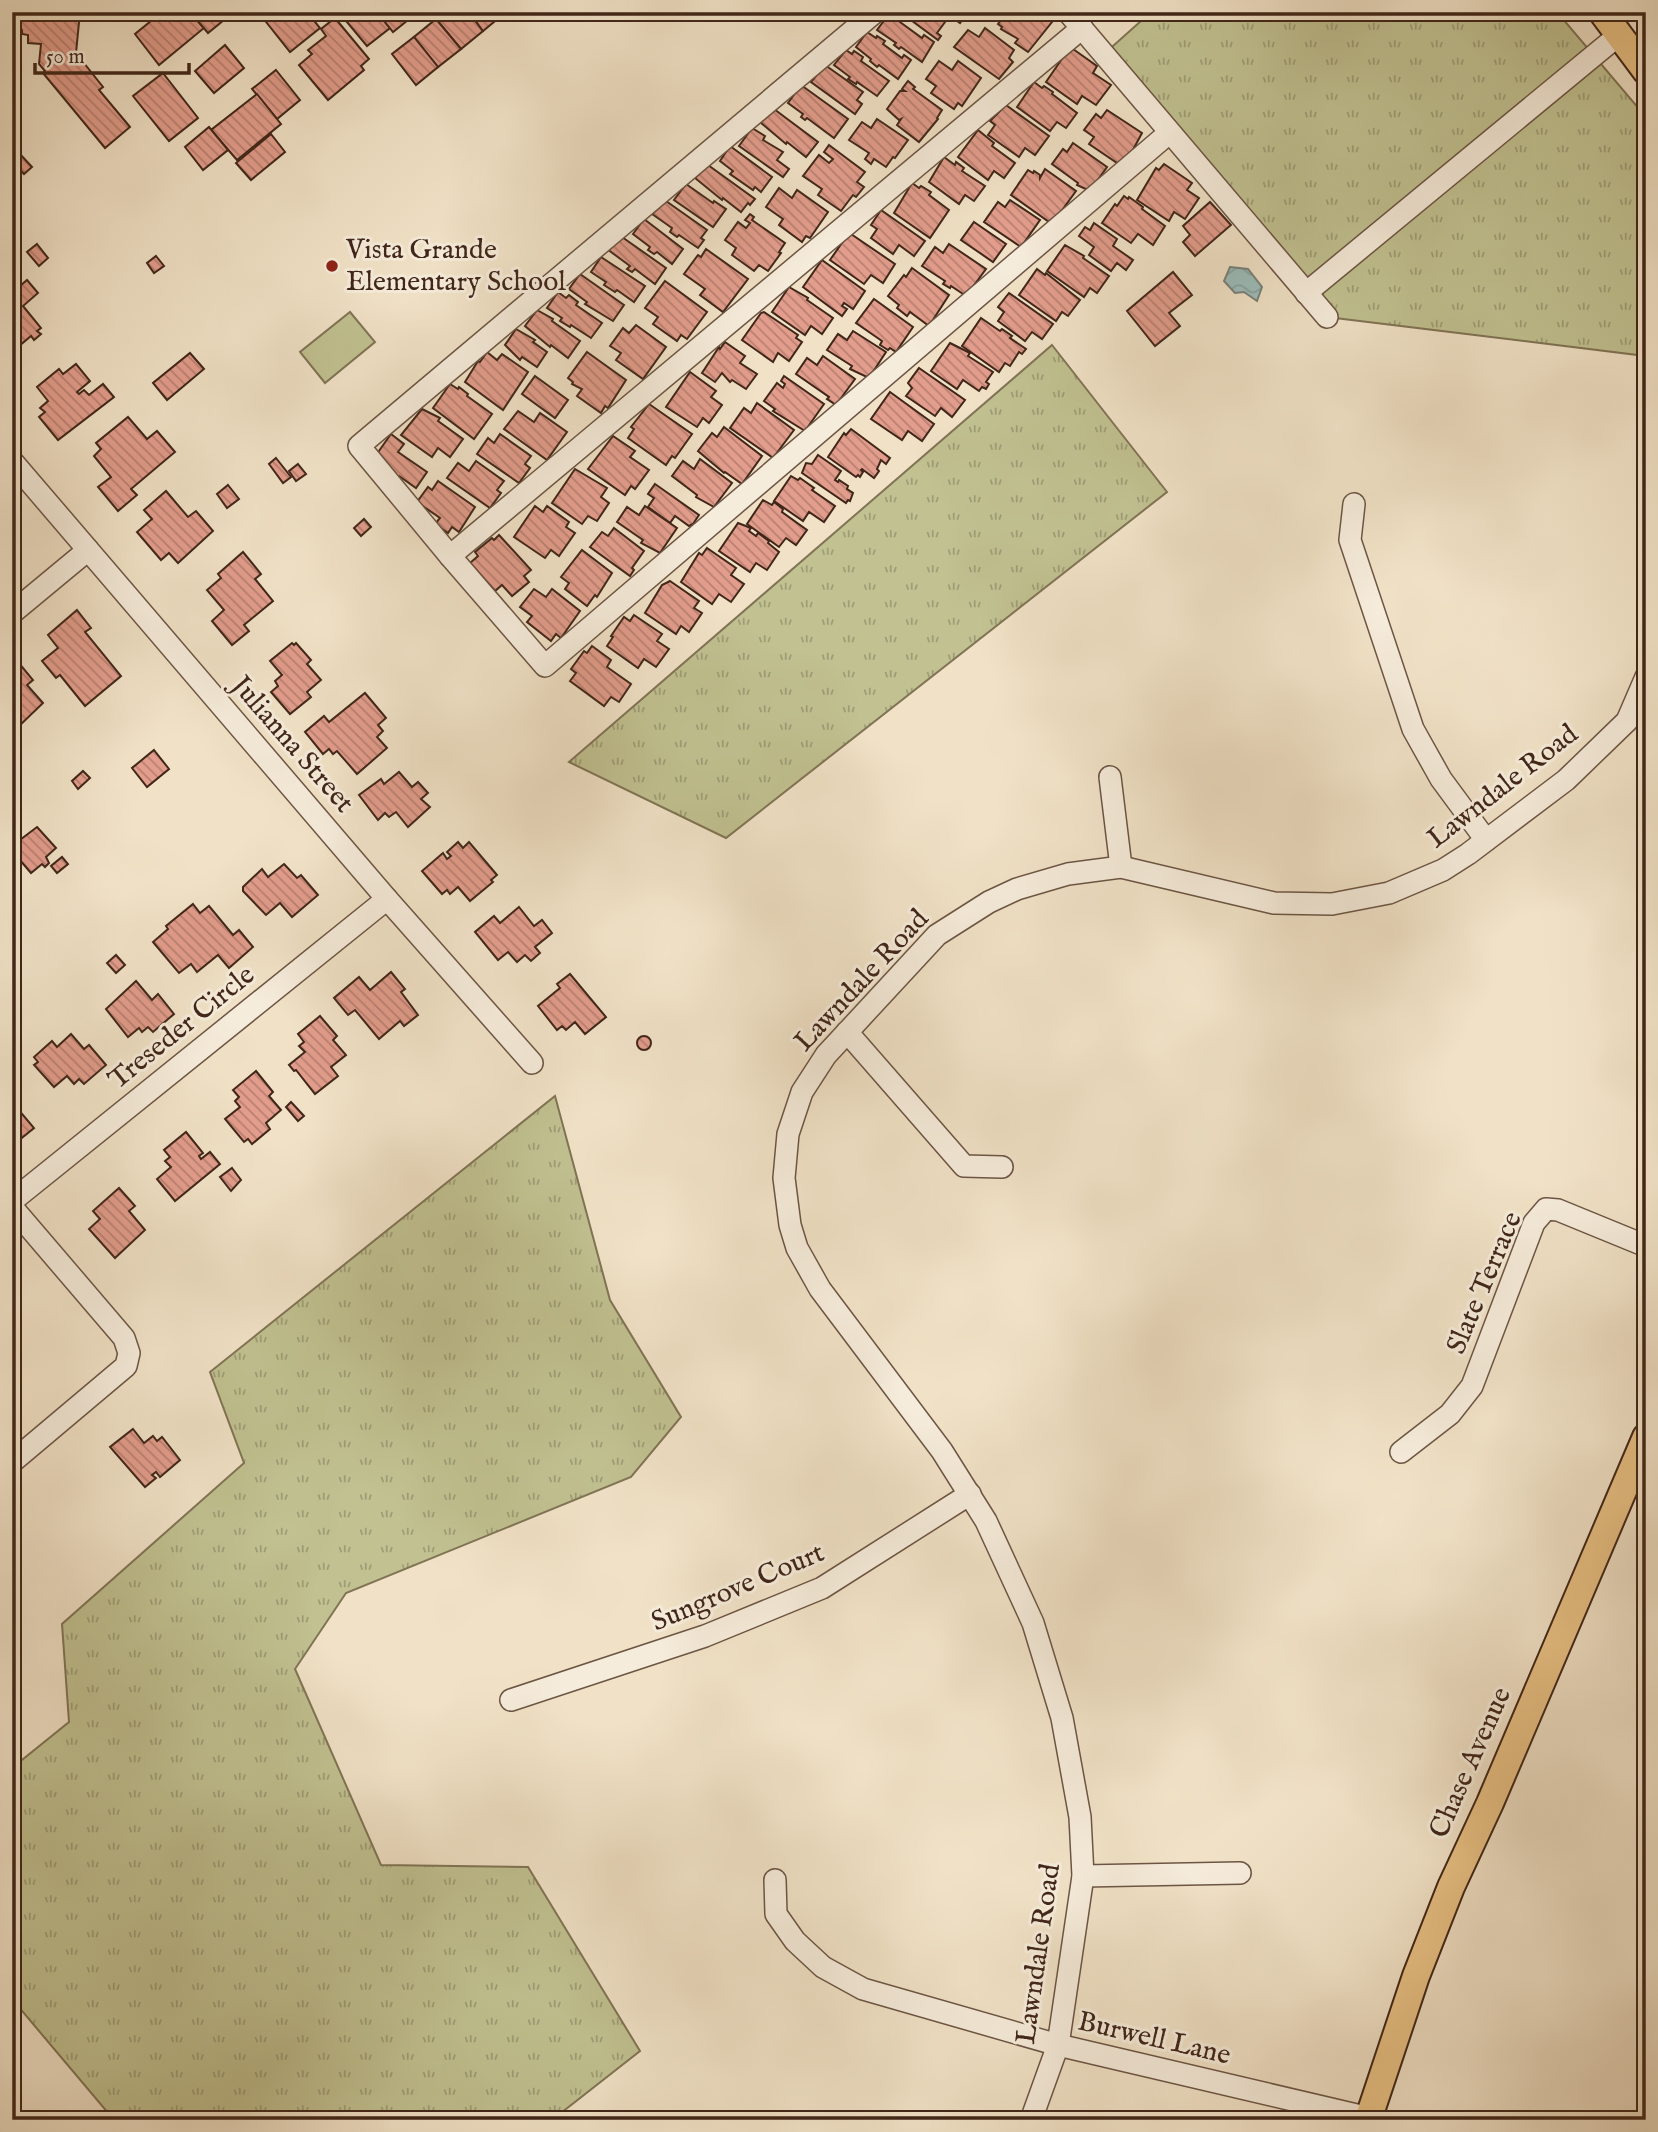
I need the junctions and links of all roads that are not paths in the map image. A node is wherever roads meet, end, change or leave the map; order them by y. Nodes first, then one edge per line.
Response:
1 (876, 12) edge
2 (1602, 12) edge
3 (1075, 20) edge
4 (1620, 34) junction
5 (1646, 71) edge
6 (1169, 133) junction
7 (1306, 293) junction
8 (1327, 317) dead end
9 (12, 461) edge
10 (1354, 504) dead end
11 (88, 550) junction
12 (450, 556) junction
13 (12, 613) edge
14 (1646, 677) edge
15 (1110, 777) dead end
16 (1486, 840) junction
17 (1121, 867) junction
18 (387, 899) junction
19 (847, 1032) junction
20 (532, 1063) dead end
21 (1002, 1167) dead end
22 (12, 1201) edge
23 (12, 1207) edge
24 (1646, 1246) edge
25 (1646, 1437) edge
26 (1401, 1452) dead end
27 (12, 1462) edge
28 (970, 1494) junction
29 (511, 1700) dead end
30 (1240, 1873) dead end
31 (1083, 1876) junction
32 (775, 1880) dead end
33 (1058, 2045) junction
34 (1372, 2119) edge
35 (1031, 2120) edge

1 - 12 street
2 - 4 main road
3 - 6 street
3 - 12 street
4 - 5 main road
4 - 7 street
6 - 7 street
6 - 12 street
7 - 8 street
9 - 11 street, Julianna Street
10 - 16 street
11 - 13 street
11 - 18 street, Julianna Street
14 - 16 street, Lawndale Road
15 - 17 street
16 - 17 street, Lawndale Road
17 - 19 street, Lawndale Road
18 - 20 street, Julianna Street
18 - 22 street, Treseder Circle
19 - 21 street
19 - 28 street, Lawndale Road
23 - 27 street
24 - 26 street, Slate Terrace
25 - 34 main road, Chase Avenue
28 - 29 street, Sungrove Court
28 - 31 street, Lawndale Road
30 - 31 street
31 - 33 street, Lawndale Road
32 - 33 street, Burwell Lane
33 - 34 street, Burwell Lane
33 - 35 street, Lawndale Road

